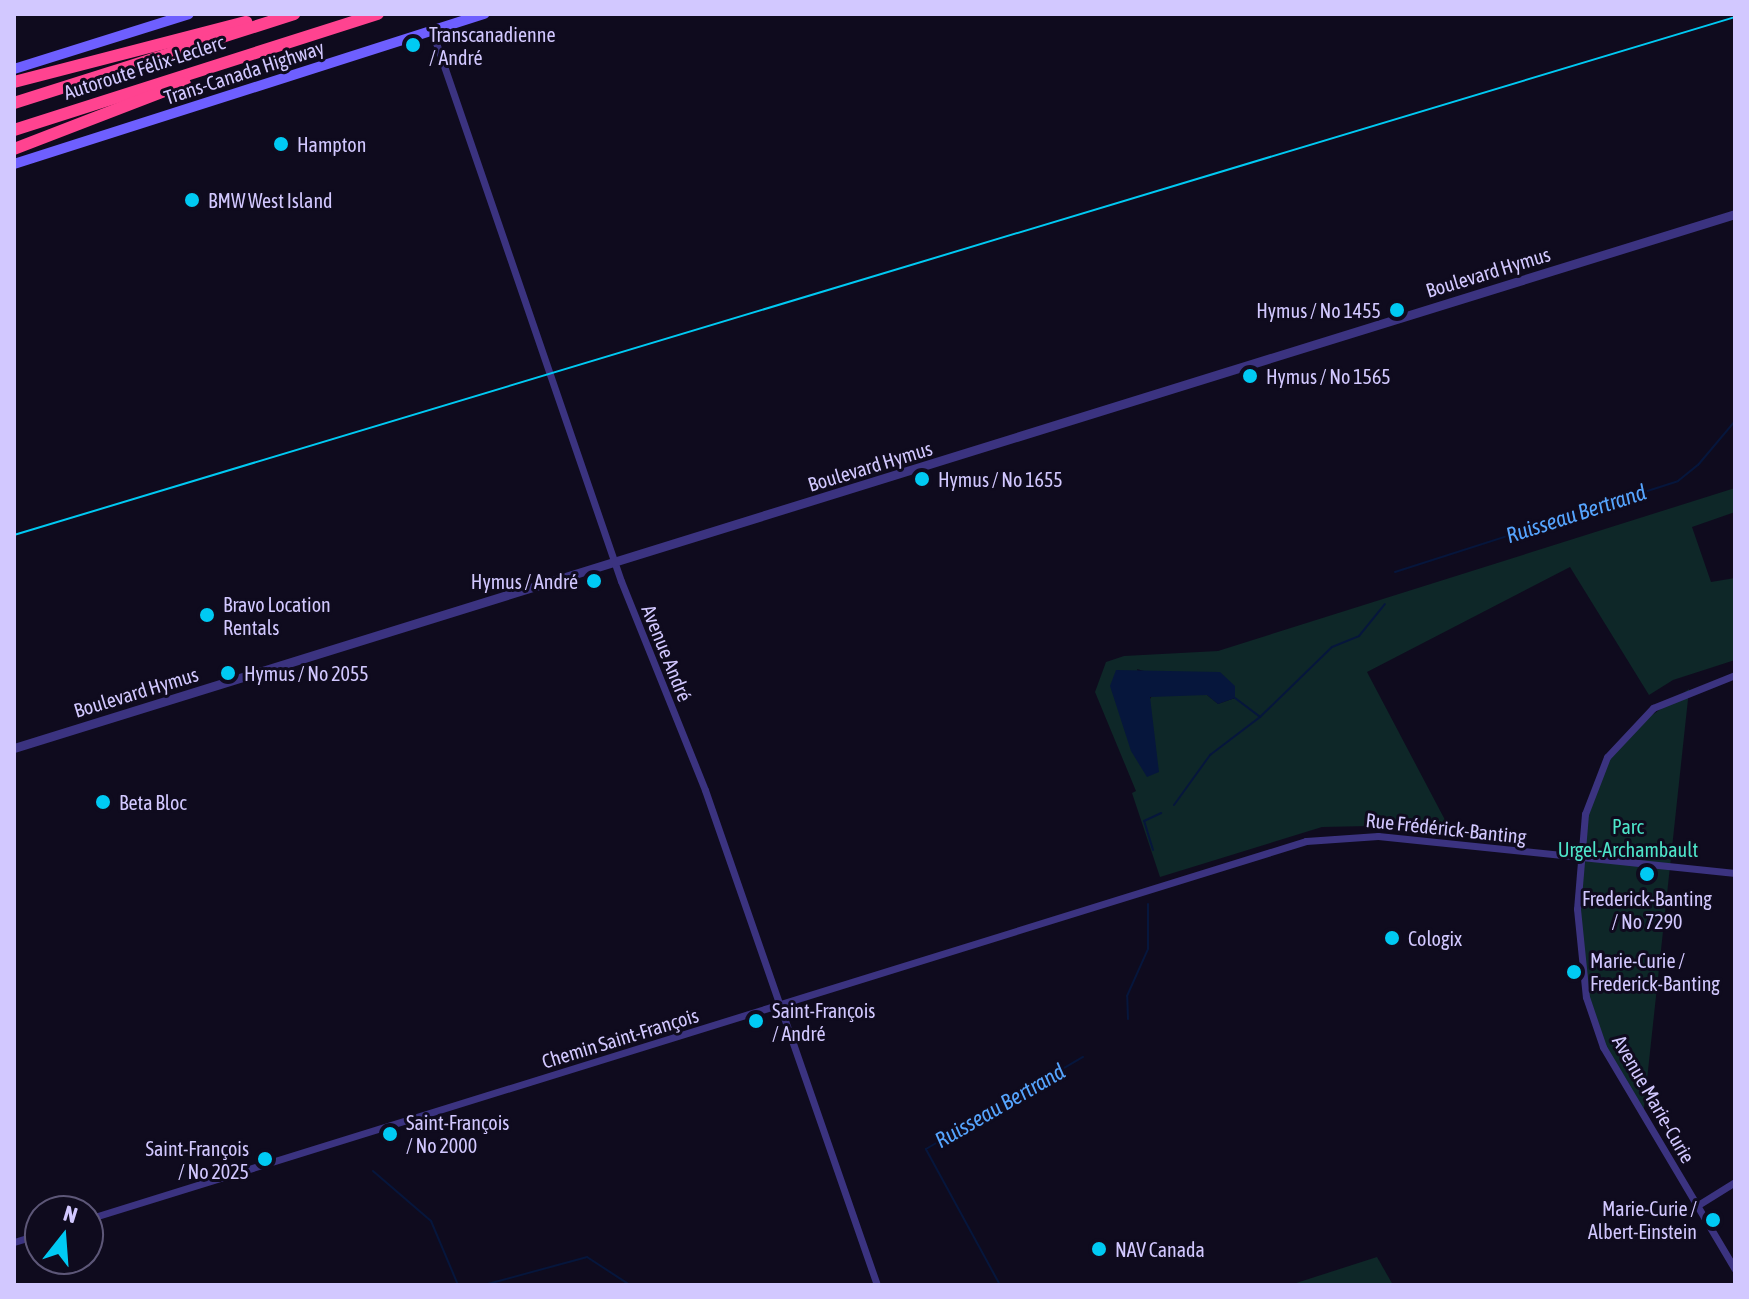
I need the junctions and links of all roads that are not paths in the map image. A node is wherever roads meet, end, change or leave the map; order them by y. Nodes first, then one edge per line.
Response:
1 (189, 14) edge
2 (280, 14) edge
3 (294, 14) edge
4 (378, 14) edge
5 (485, 14) edge
6 (432, 31) junction
7 (266, 50) junction
8 (14, 69) edge
9 (14, 82) edge
10 (14, 103) edge
11 (14, 130) edge
12 (14, 149) edge
13 (14, 164) edge
14 (1735, 214) edge
15 (615, 564) junction
16 (1735, 675) edge
17 (14, 748) edge
18 (1581, 857) junction
19 (1735, 873) edge
20 (1161, 886) joint
21 (780, 1005) junction
22 (1735, 1182) edge
23 (1698, 1205) junction
24 (104, 1214) edge
25 (1735, 1269) edge
26 (877, 1285) edge

1 - 8 main road
2 - 9 highway
3 - 10 highway, Autoroute Félix-Leclerc
4 - 7 highway, Autoroute Félix-Leclerc
5 - 6 main road, Trans-Canada Highway
6 - 13 main road, Trans-Canada Highway
6 - 15 street, Avenue André
7 - 11 highway, Autoroute Félix-Leclerc
7 - 12 highway
14 - 15 street, Boulevard Hymus
15 - 17 street, Boulevard Hymus
15 - 21 street, Avenue André
16 - 18 street, Avenue Marie-Curie
18 - 19 street, Rue Frédérick-Banting
18 - 20 street, Rue Frédérick-Banting
18 - 23 street, Avenue Marie-Curie
20 - 21 street, Chemin Saint-François
21 - 24 street, Chemin Saint-François
21 - 26 street, Avenue André
22 - 23 street
23 - 25 street, Avenue Marie-Curie

